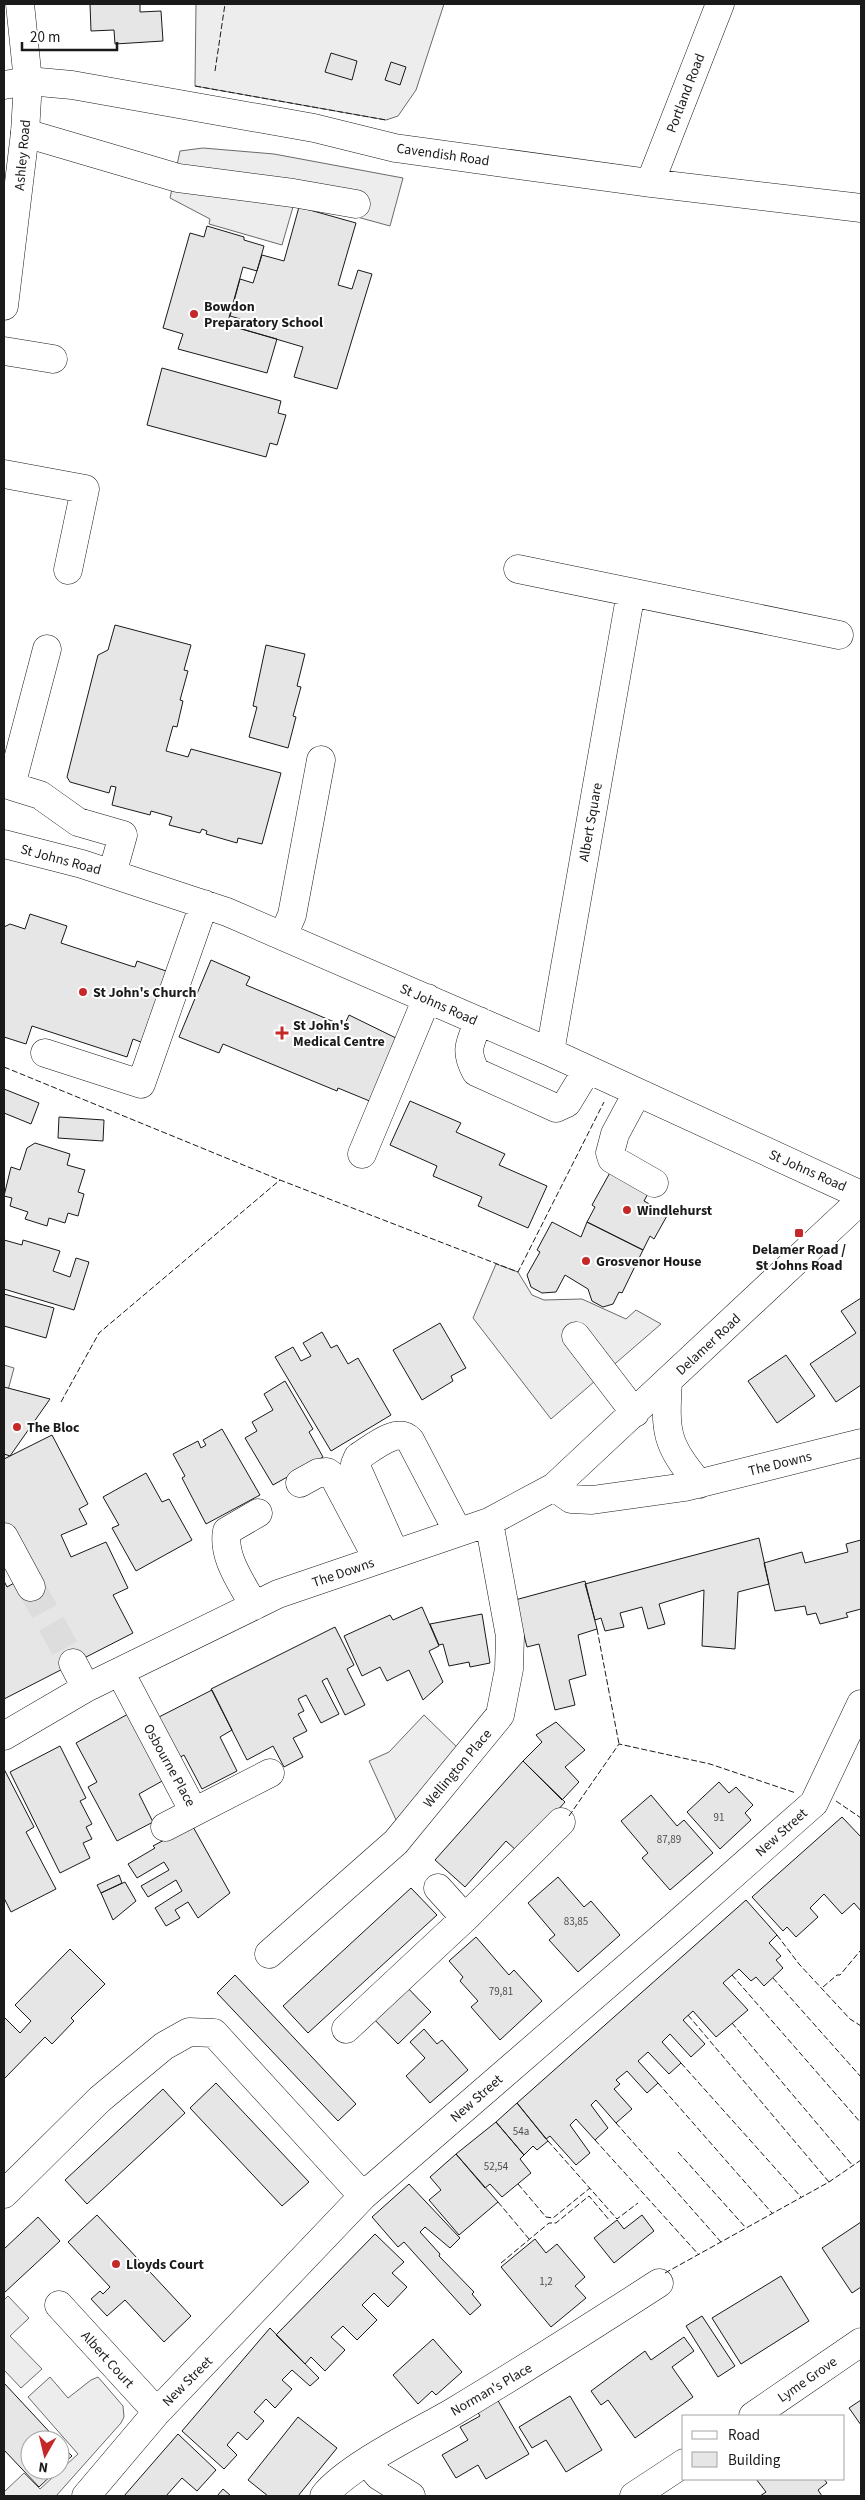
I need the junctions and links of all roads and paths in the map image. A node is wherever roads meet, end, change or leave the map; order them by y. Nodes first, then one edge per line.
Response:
1 (20, 4) edge
2 (720, 4) edge
3 (16, 83) edge
4 (25, 133) junction
5 (650, 183) junction
6 (356, 204) dead end
7 (861, 208) edge
8 (4, 306) edge
9 (4, 351) edge
10 (53, 359) dead end
11 (4, 474) edge
12 (518, 568) dead end
13 (68, 570) dead end
14 (631, 592) junction
15 (839, 635) dead end
16 (47, 649) dead end
17 (321, 760) dead end
18 (4, 844) edge
19 (112, 874) junction
20 (204, 904) junction
21 (283, 936) junction
22 (427, 998) junction
23 (479, 1021) junction
24 (550, 1052) junction
25 (45, 1053) dead end
26 (587, 1070) junction
27 (636, 1093) junction
28 (362, 1154) dead end
29 (654, 1183) dead end
30 (861, 1194) edge
31 (861, 1200) edge
32 (576, 1336) dead end
33 (668, 1381) junction
34 (635, 1413) junction
35 (861, 1443) edge
36 (300, 1483) dead end
37 (699, 1484) junction
38 (554, 1487) junction
39 (258, 1513) dead end
40 (489, 1522) junction
41 (458, 1532) junction
42 (4, 1537) edge
43 (386, 1557) junction
44 (31, 1587) tunnel mouth
45 (254, 1606) junction
46 (73, 1664) tunnel mouth
47 (120, 1672) junction
48 (86, 1688) junction
49 (861, 1704) edge
50 (4, 1736) edge
51 (270, 1773) dead end
52 (194, 1812) junction
53 (561, 1822) dead end
54 (165, 1827) dead end
55 (438, 1888) dead end
56 (465, 1918) junction
57 (270, 1954) dead end
58 (346, 2029) dead end
59 (4, 2194) edge
60 (363, 2196) junction
61 (659, 2283) dead end
62 (59, 2305) dead end
63 (861, 2342) edge
64 (157, 2412) junction
65 (753, 2415) edge
66 (367, 2462) junction
67 (682, 2465) edge
68 (86, 2496) edge
69 (324, 2496) edge
70 (411, 2496) edge
71 (634, 2496) edge

1 - 3 street, Ashley Road
2 - 5 street, Portland Road
3 - 4 street, Ashley Road
3 - 5 street, Cavendish Road
4 - 6 street
4 - 8 street, Ashley Road
5 - 7 street, Cavendish Road
9 - 10 street
11 - 13 street
12 - 14 street
14 - 15 street
14 - 24 street, Albert Square
16 - 19 street
17 - 21 street
18 - 19 street, St Johns Road
19 - 20 street, St Johns Road
20 - 21 street, St Johns Road
20 - 25 street
21 - 22 street, St Johns Road
22 - 23 street, St Johns Road
22 - 28 street
23 - 24 street, St Johns Road
23 - 26 street
24 - 26 street, St Johns Road
26 - 27 street, St Johns Road
27 - 29 street
27 - 30 street, St Johns Road
31 - 33 street, Delamer Road
32 - 34 street
33 - 34 street, Delamer Road
33 - 37 street
34 - 38 street, Delamer Road
35 - 37 street, The Downs
36 - 43 street
37 - 38 street, The Downs
38 - 40 street, The Downs
39 - 45 street
40 - 41 street, The Downs
40 - 57 street, Wellington Place
41 - 43 street, The Downs
41 - 43 street
42 - 44 street
43 - 45 street, The Downs
45 - 47 street, The Downs
46 - 48 street
47 - 48 street, The Downs
47 - 52 street, Osbourne Place
48 - 50 street, The Downs
49 - 60 street, New Street
51 - 52 street, Osbourne Place
52 - 54 street
53 - 56 street
55 - 56 street
56 - 58 street
59 - 60 street
60 - 64 street, New Street
61 - 66 street, Norman's Place
62 - 64 street, Albert Court
63 - 65 street, Lyme Grove
64 - 68 street, New Street
66 - 69 street, Norman's Place
66 - 70 street
67 - 71 street

